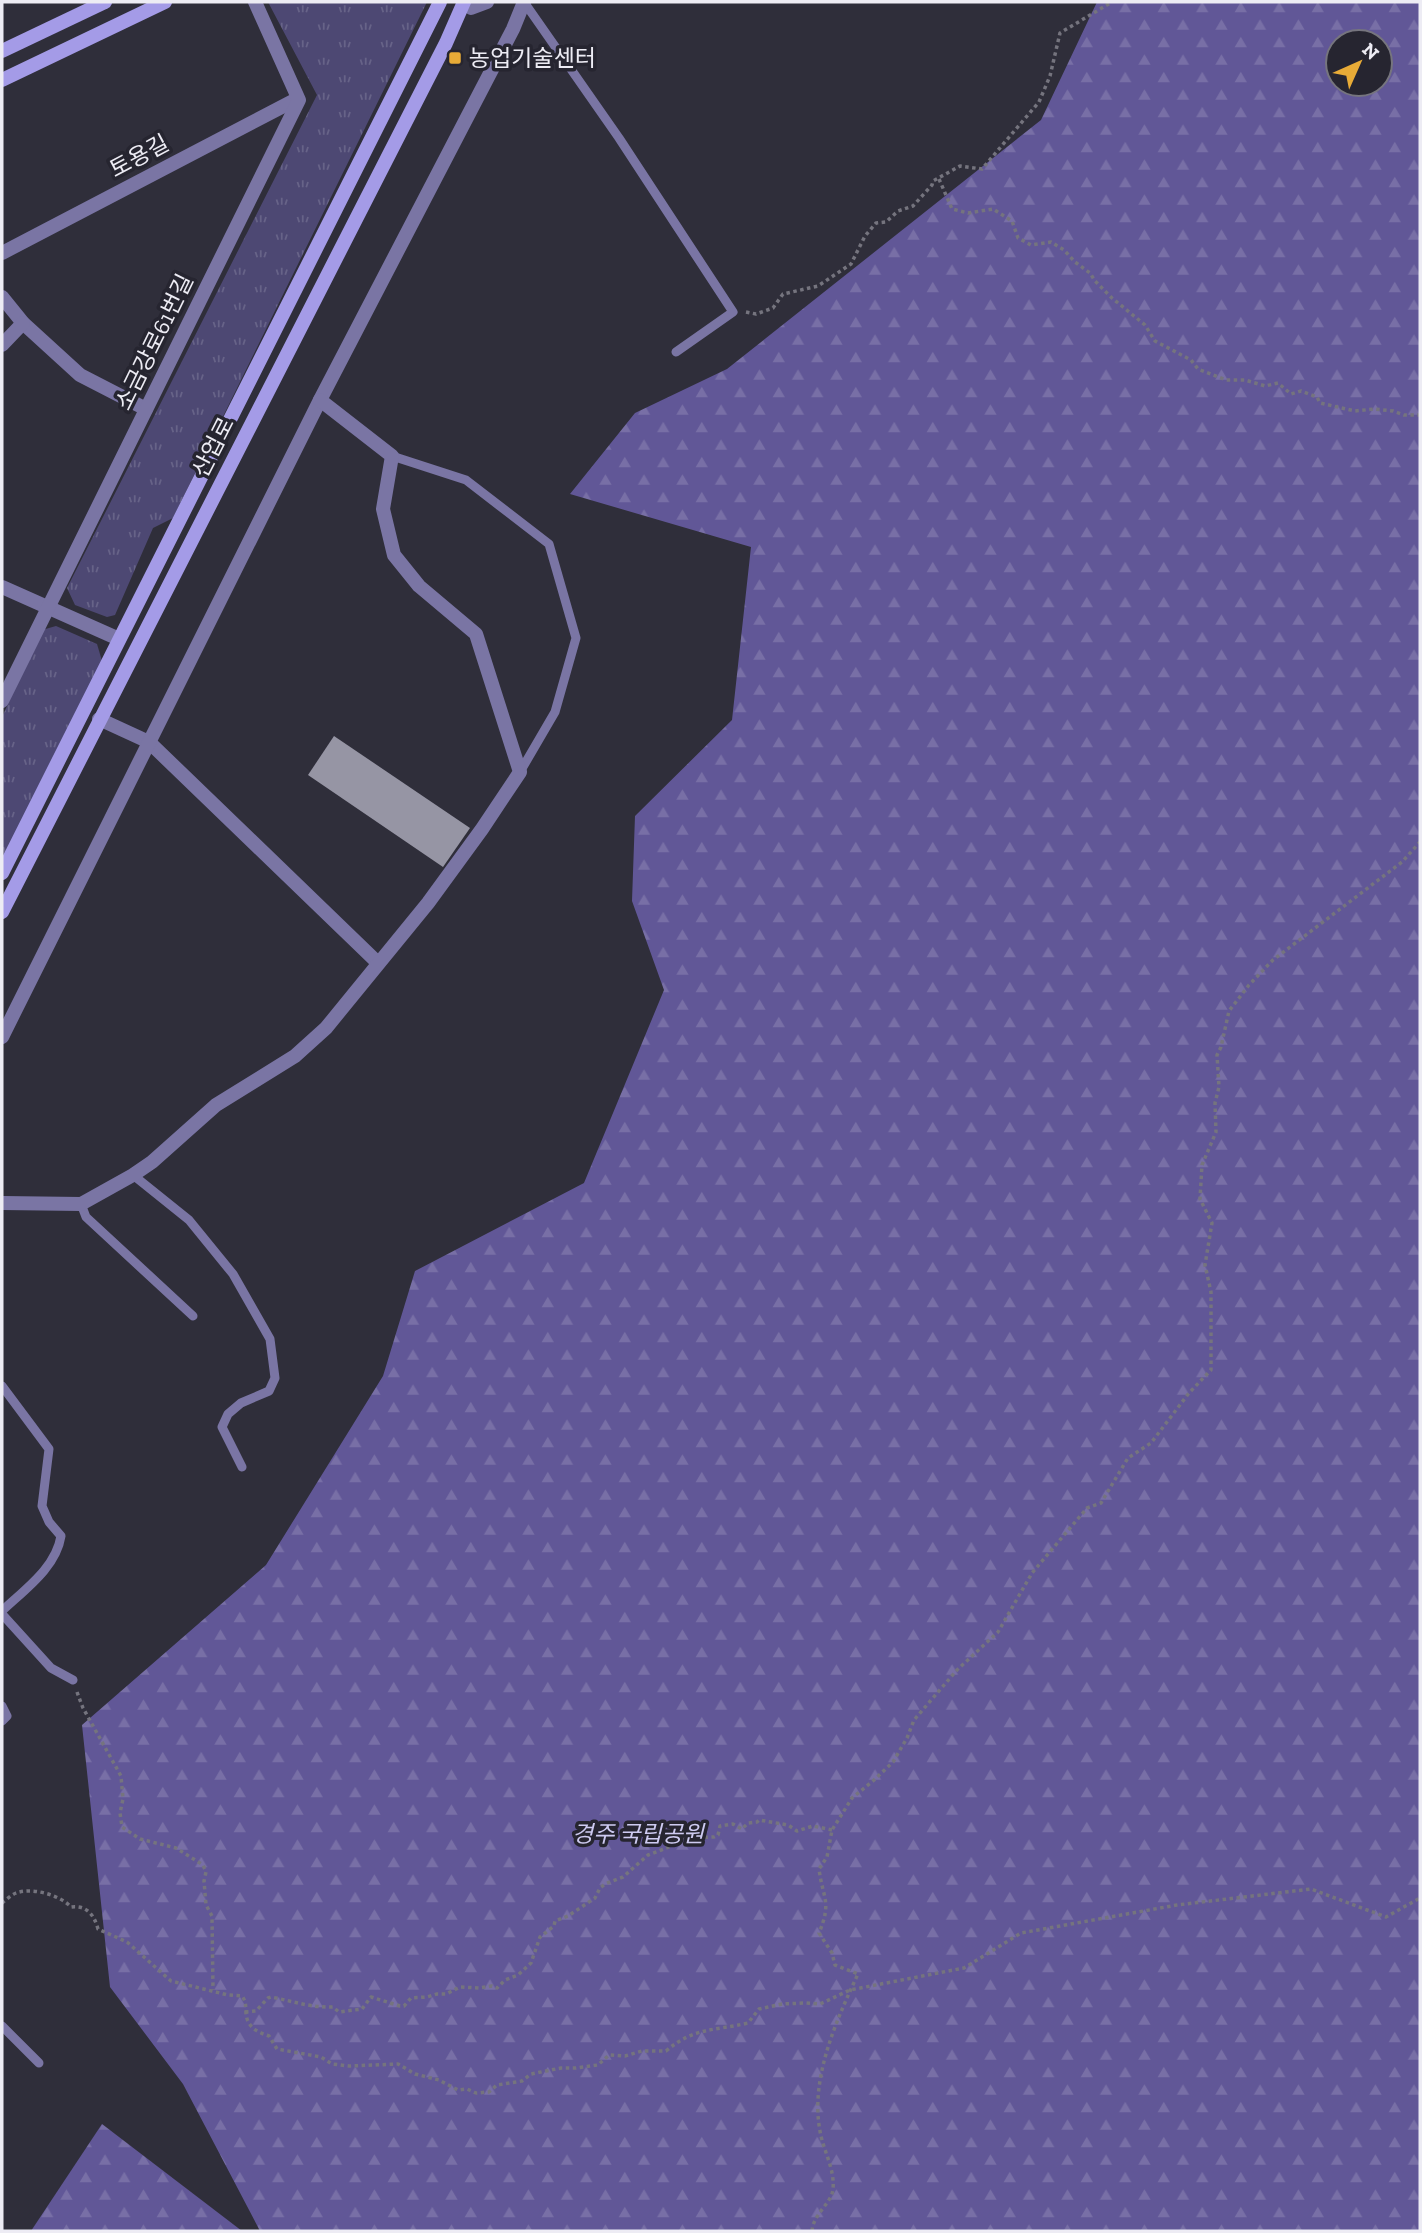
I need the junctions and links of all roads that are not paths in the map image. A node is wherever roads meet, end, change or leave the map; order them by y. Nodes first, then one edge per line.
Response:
1 (105, 2) edge
2 (165, 2) edge
3 (255, 2) edge
4 (440, 2) edge
5 (487, 2) edge
6 (524, 2) edge
7 (470, 4) edge
8 (2, 51) edge
9 (2, 80) edge
10 (297, 99) junction
11 (2, 253) edge
12 (2, 297) edge
13 (23, 323) junction
14 (2, 345) edge
15 (676, 352) dead end
16 (320, 400) junction
17 (146, 409) junction
18 (392, 456) junction
19 (2, 587) edge
20 (48, 607) junction
21 (120, 639) junction
22 (2, 701) edge
23 (99, 719) junction
24 (149, 742) junction
25 (520, 772) junction
26 (2, 873) edge
27 (2, 912) edge
28 (378, 963) junction
29 (2, 1037) edge
30 (133, 1175) junction
31 (2, 1203) edge
32 (82, 1205) junction
33 (193, 1315) dead end
34 (2, 1386) edge
35 (242, 1467) dead end
36 (2, 1613) edge
37 (74, 1680) road end
38 (2, 1706) edge
39 (2, 1721) edge
40 (2, 2026) edge
41 (39, 2063) dead end

1 - 8 street
2 - 9 street
3 - 10 street
4 - 21 street, 산업로
5 - 7 street
6 - 15 lane
6 - 16 street
7 - 23 street, 산업로
10 - 11 street, 토용길
10 - 17 street, 소금강로61번길
12 - 13 street
13 - 14 street
13 - 17 street
16 - 18 street
16 - 24 street
17 - 20 street, 소금강로61번길
18 - 25 street
18 - 25 lane
19 - 20 street
20 - 21 street
20 - 22 street, 소금강로61번길
21 - 26 street, 산업로
23 - 24 street
23 - 27 street, 산업로
24 - 28 street
24 - 29 street
25 - 28 street
28 - 30 street
30 - 32 street
30 - 35 lane
31 - 32 street
32 - 33 lane
34 - 36 lane
36 - 37 lane
38 - 39 lane
40 - 41 lane

